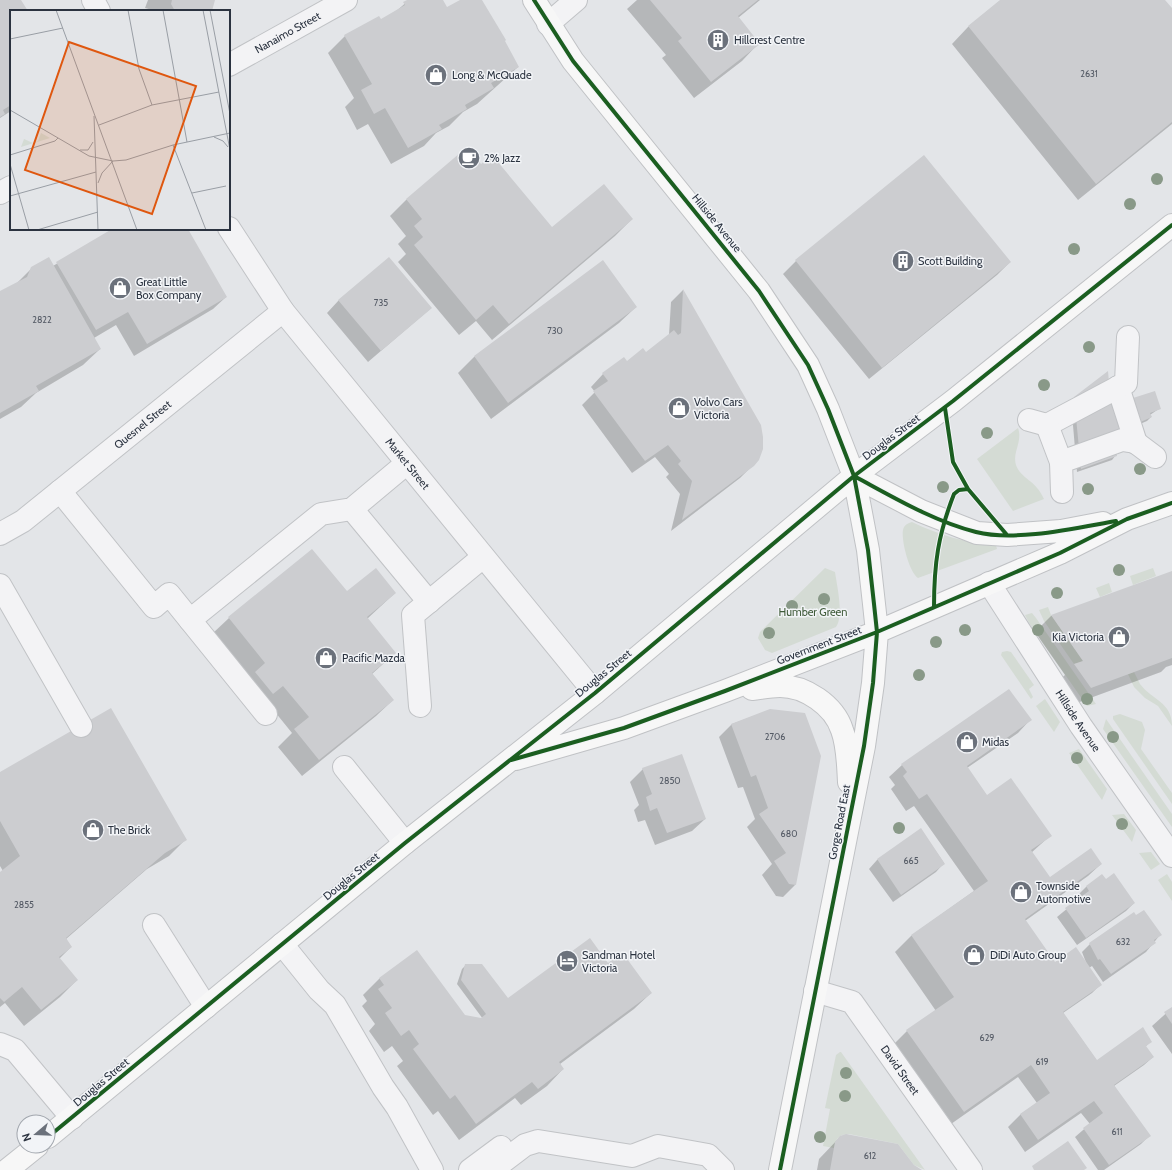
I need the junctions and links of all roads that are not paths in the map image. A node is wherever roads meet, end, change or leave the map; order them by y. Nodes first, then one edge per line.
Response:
1 (93, 0) edge
2 (346, 0) edge
3 (534, 0) edge
4 (576, 0) edge
5 (98, 10) edge
6 (548, 24) junction
7 (230, 64) edge
8 (10, 188) edge
9 (0, 193) edge
10 (1172, 225) edge
11 (230, 230) edge
12 (283, 310) junction
13 (1128, 337) dead end
14 (1118, 387) junction
15 (1136, 443) junction
16 (1155, 456) dead end
17 (1061, 462) junction
18 (407, 463) junction
19 (854, 476) junction
20 (60, 491) junction
21 (1062, 492) dead end
22 (1172, 502) edge
23 (352, 509) junction
24 (1127, 519) junction
25 (0, 534) edge
26 (483, 557) junction
27 (989, 583) junction
28 (0, 585) edge
29 (429, 602) junction
30 (190, 620) junction
31 (877, 632) junction
32 (725, 692) junction
33 (594, 693) junction
34 (420, 706) dead end
35 (266, 714) dead end
36 (80, 726) dead end
37 (506, 762) junction
38 (344, 767) dead end
39 (851, 805) junction
40 (405, 842) junction
41 (1172, 856) edge
42 (154, 925) dead end
43 (282, 944) junction
44 (815, 991) junction
45 (206, 1006) junction
46 (0, 1044) edge
47 (72, 1118) junction
48 (56, 1131) edge
49 (27, 1154) edge
50 (632, 1156) junction
51 (7, 1170) edge
52 (432, 1170) edge
53 (470, 1170) edge
54 (492, 1170) edge
55 (723, 1170) edge
56 (780, 1170) edge
57 (971, 1170) edge

1 - 5 street
2 - 7 street, Nanaimo Street
3 - 6 main road, Hillside Avenue
4 - 6 street
6 - 19 main road, Hillside Avenue
8 - 9 street
10 - 19 main road, Douglas Street
11 - 12 street, Market Street
12 - 18 street, Market Street
12 - 20 street, Quesnel Street
13 - 14 street
14 - 15 street
14 - 17 street
15 - 16 street
15 - 17 street
17 - 21 street
18 - 23 street
18 - 26 street, Market Street
19 - 24 main road, Government Street
19 - 31 main road, Gorge Road East
19 - 33 main road, Douglas Street
20 - 25 street, Quesnel Street
20 - 30 street
22 - 24 main road, Government Street
23 - 29 street
23 - 30 street
24 - 27 main road, Government Street
26 - 29 street
26 - 33 street, Market Street
27 - 31 main road, Government Street
27 - 41 street, Hillside Avenue
28 - 36 street
29 - 34 street
30 - 35 street
31 - 32 main road, Government Street
31 - 39 main road, Gorge Road East
32 - 37 main road, Government Street
32 - 39 main road
33 - 37 main road, Douglas Street
37 - 40 main road, Douglas Street
38 - 40 street
39 - 44 main road, Gorge Road East
40 - 43 main road, Douglas Street
42 - 45 street
43 - 45 main road, Douglas Street
43 - 52 street
44 - 56 main road, Gorge Road East
44 - 57 street, David Street
45 - 47 main road, Douglas Street
46 - 47 street
47 - 48 main road, Douglas Street
49 - 51 main road
50 - 53 street
50 - 54 street
50 - 55 street

